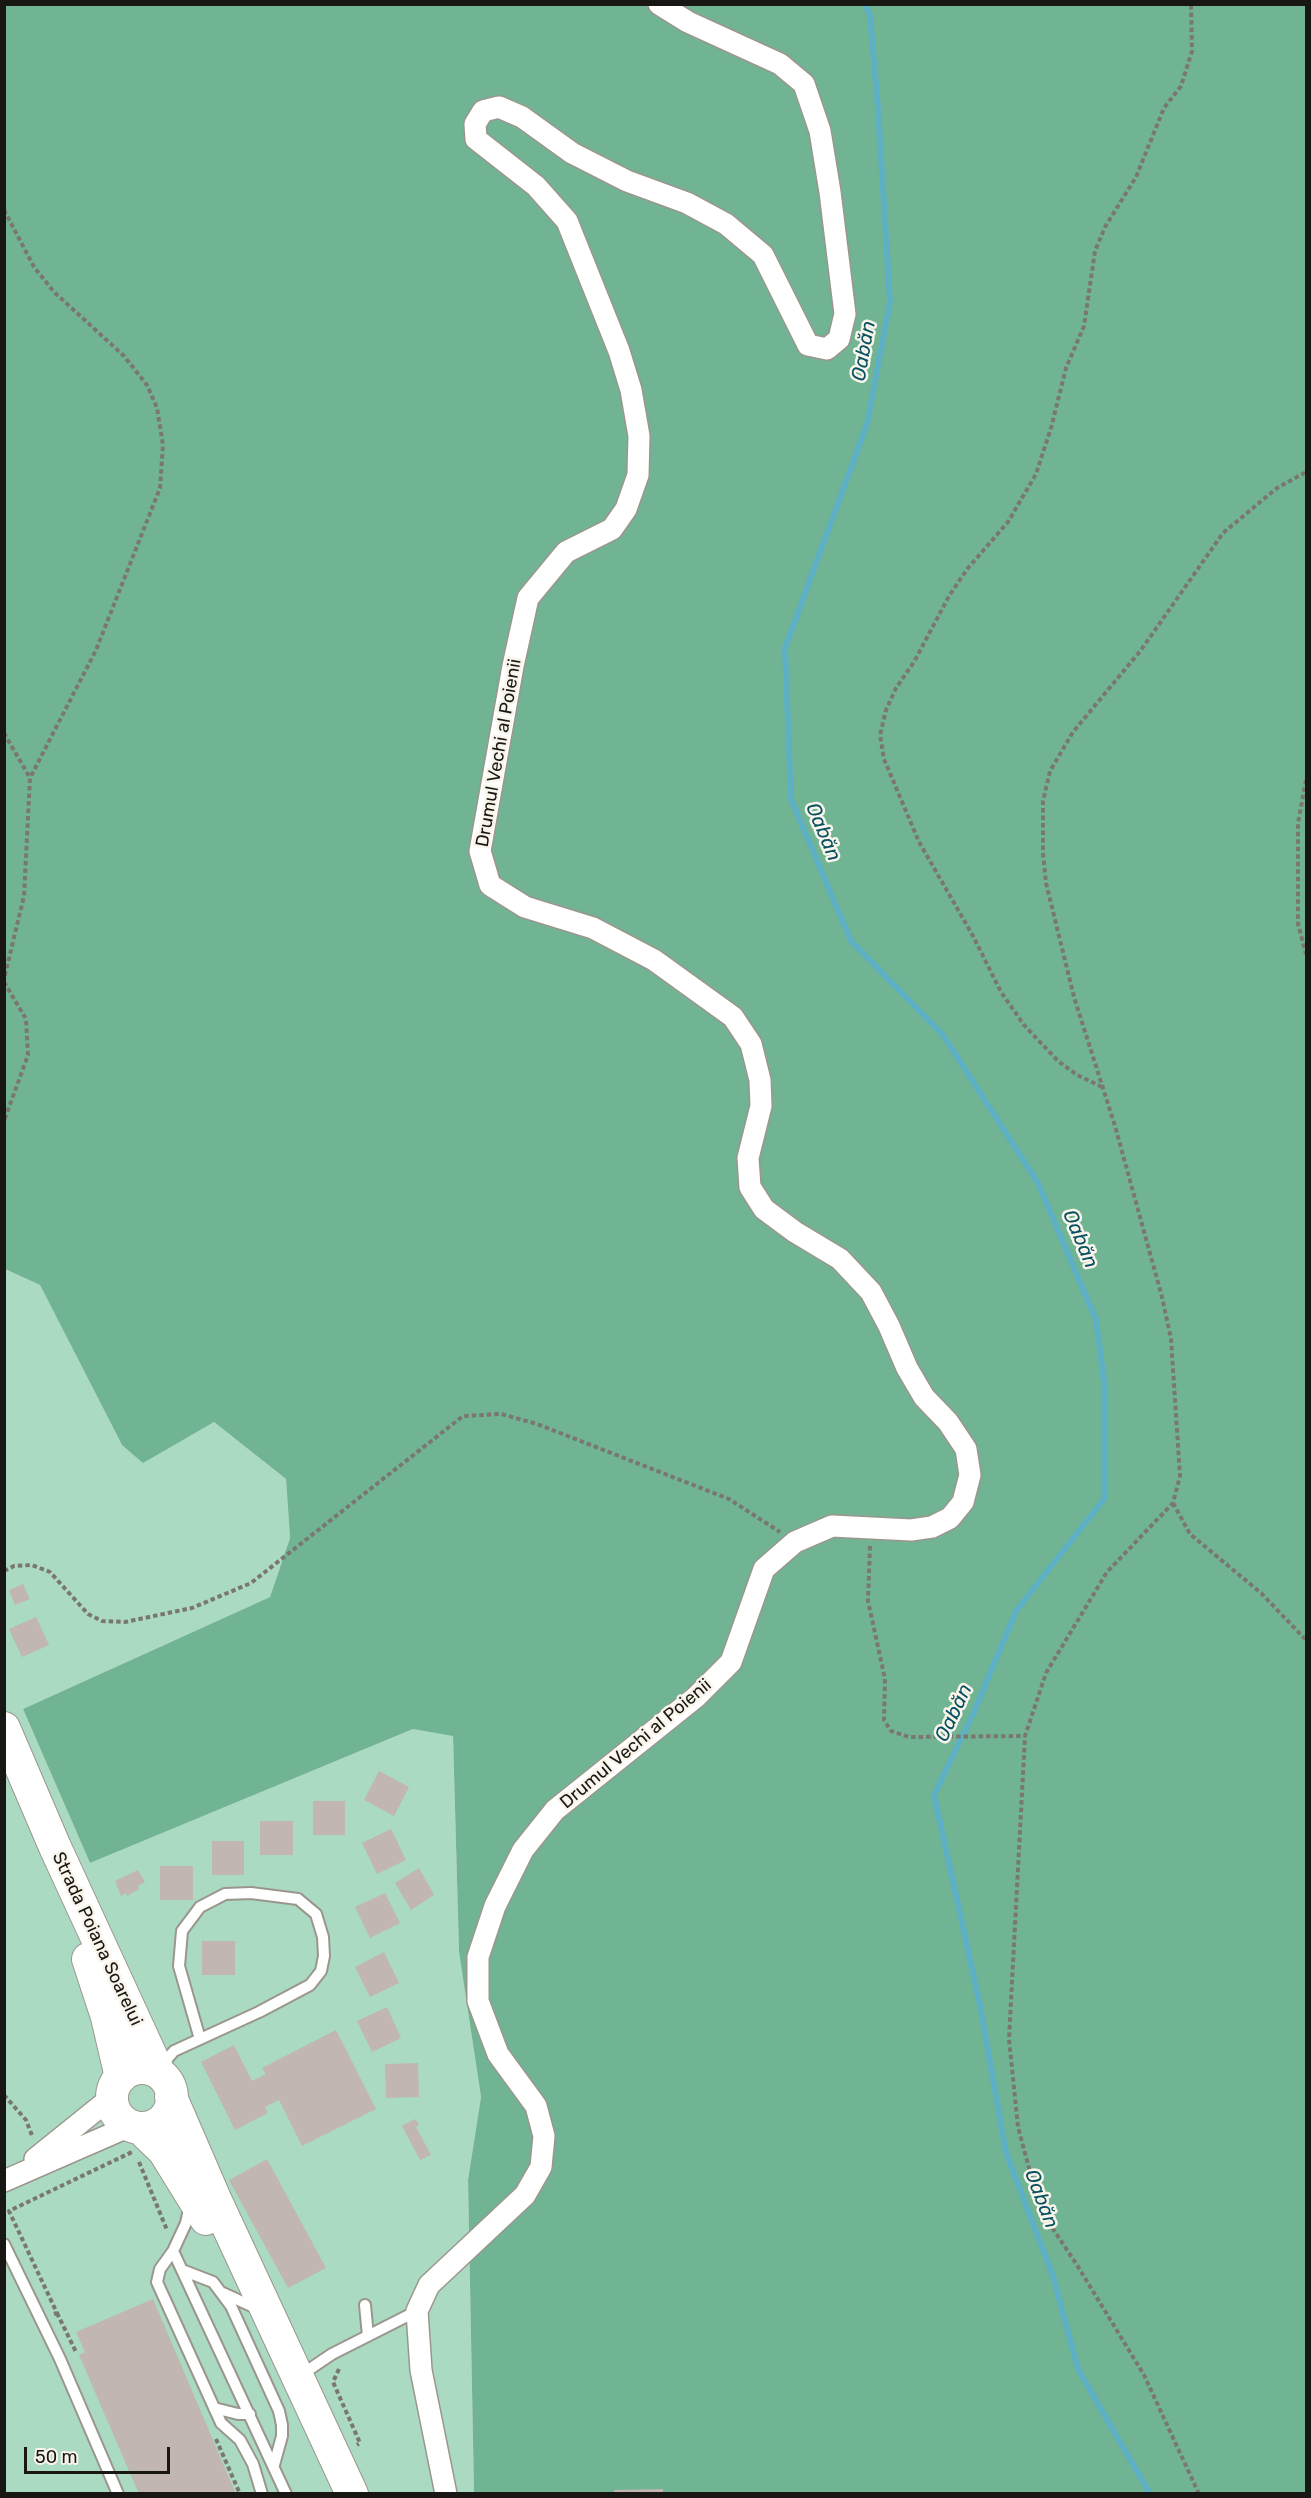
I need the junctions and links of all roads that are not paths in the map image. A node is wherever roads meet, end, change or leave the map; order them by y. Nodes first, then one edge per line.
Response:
1 (659, 4) edge
2 (4, 1728) edge
3 (36, 1804) junction
4 (200, 2039) junction
5 (165, 2082) junction
6 (116, 2087) junction
7 (135, 2127) junction
8 (6, 2180) edge
9 (192, 2196) junction
10 (4, 2244) edge
11 (173, 2251) junction
12 (182, 2270) junction
13 (223, 2293) junction
14 (365, 2305) dead end
15 (261, 2311) junction
16 (417, 2311) junction
17 (368, 2336) junction
18 (282, 2345) junction
19 (298, 2377) junction
20 (214, 2408) junction
21 (250, 2414) junction
22 (274, 2465) junction
23 (118, 2493) edge
24 (262, 2493) edge
25 (286, 2493) edge
26 (352, 2493) edge
27 (446, 2493) edge

1 - 16 street, Drumul Vechi al Poienii
2 - 3 main road, Strada Poiana Soarelui
3 - 5 main road, Strada Poiana Soarelui
3 - 6 main road, Strada Poiana Soarelui
4 - 4 lane
4 - 5 lane
5 - 6 main road
5 - 7 main road
5 - 18 main road, Strada Poiana Soarelui
6 - 7 main road
6 - 8 street
7 - 8 street
7 - 9 main road, Strada Poiana Soarelui
9 - 11 lane
9 - 15 main road, Strada Poiana Soarelui
10 - 23 lane
11 - 12 lane
11 - 20 lane
12 - 13 lane
12 - 21 lane
13 - 15 lane
13 - 22 lane
14 - 17 lane
15 - 18 main road, Strada Poiana Soarelui
16 - 17 lane
16 - 27 street, Drumul Vechi al Poienii
17 - 19 lane
18 - 19 main road, Strada Poiana Soarelui
19 - 26 main road, Strada Poiana Soarelui
20 - 21 lane
20 - 24 lane
21 - 22 lane
22 - 25 lane

